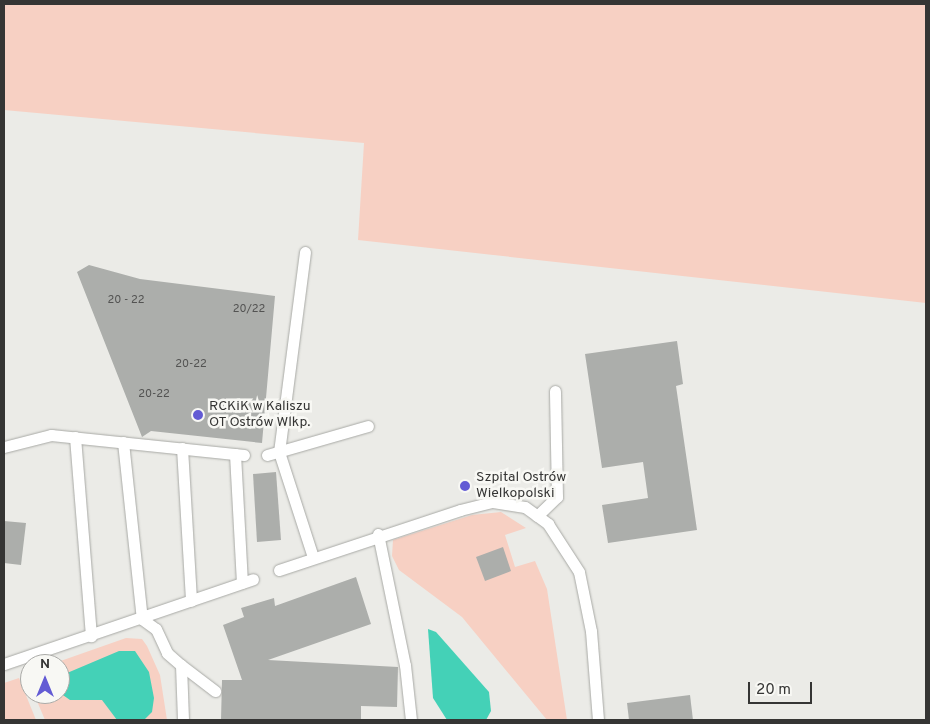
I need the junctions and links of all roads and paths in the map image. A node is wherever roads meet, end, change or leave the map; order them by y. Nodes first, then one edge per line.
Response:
1 (305, 252) dead end
2 (555, 391) dead end
3 (368, 426) dead end
4 (75, 437) junction
5 (123, 442) junction
6 (4, 447) edge
7 (182, 448) junction
8 (279, 452) junction
9 (267, 455) dead end
10 (537, 516) junction
11 (378, 534) junction
12 (313, 557) junction
13 (279, 570) dead end
14 (191, 601) junction
15 (142, 619) junction
16 (91, 636) junction
17 (4, 664) edge
18 (181, 665) junction
19 (215, 691) dead end
20 (182, 720) edge
21 (411, 720) edge
22 (598, 720) edge

1 - 8 lane
2 - 10 lane
3 - 8 lane
4 - 5 lane
4 - 6 lane
4 - 16 lane
5 - 7 lane
5 - 15 lane
7 - 14 lane
7 - 14 lane
8 - 9 lane
8 - 12 lane
10 - 11 lane
10 - 22 lane
11 - 12 lane
11 - 21 lane
12 - 13 lane
14 - 15 lane
15 - 16 lane
15 - 18 lane
16 - 17 lane
18 - 19 lane
18 - 20 lane

